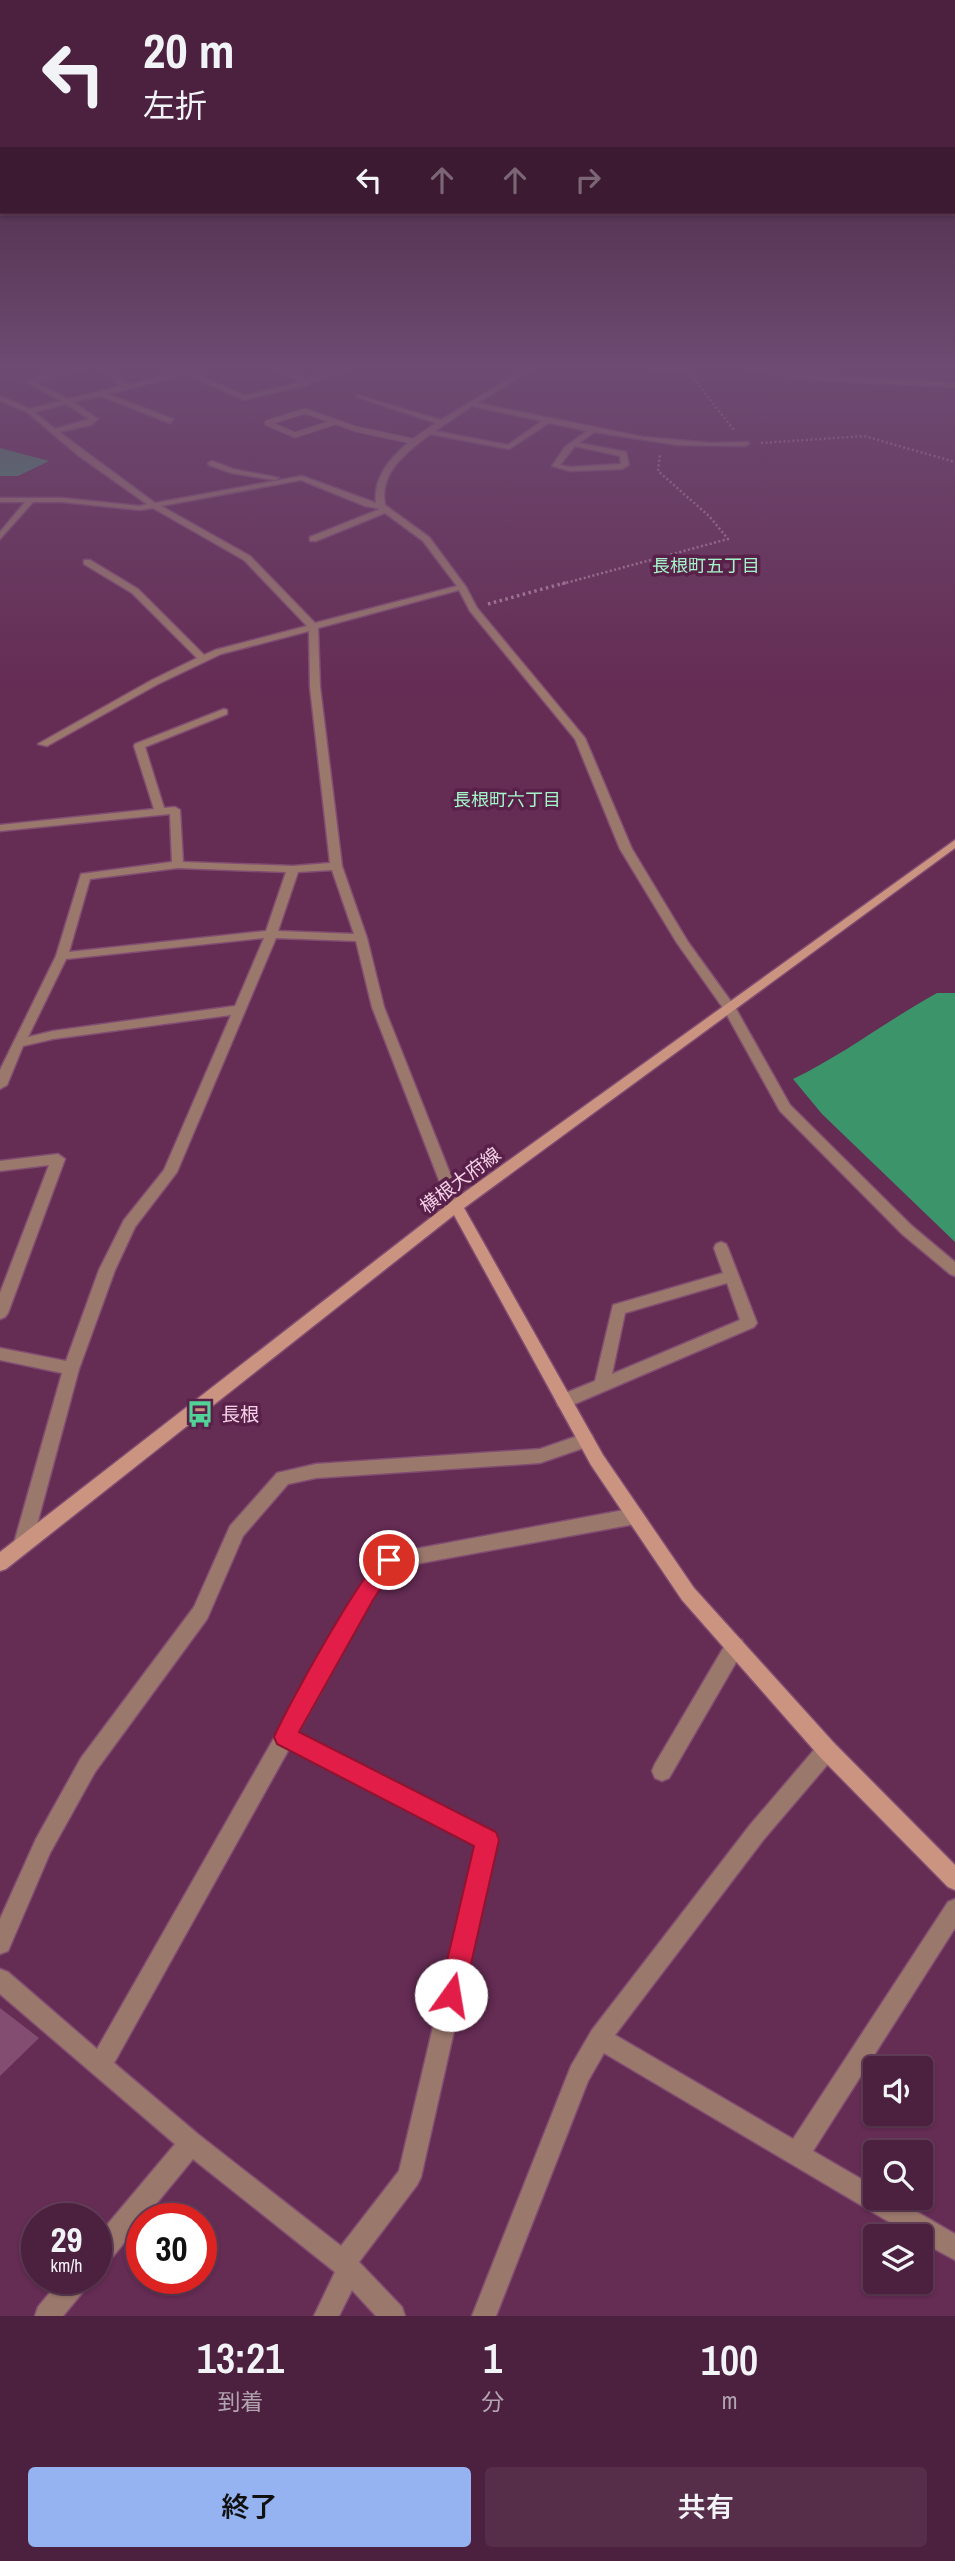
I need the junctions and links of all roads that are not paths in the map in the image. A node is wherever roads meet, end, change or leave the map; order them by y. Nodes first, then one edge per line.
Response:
1 (114, 476) edge
2 (262, 476) edge
3 (384, 476) edge
4 (286, 480) junction
5 (0, 500) edge
6 (31, 500) junction
7 (153, 505) junction
8 (383, 508) junction
9 (0, 537) edge
10 (313, 539) dead end
11 (87, 562) dead end
12 (462, 587) junction
13 (313, 627) junction
14 (203, 659) junction
15 (224, 712) dead end
16 (43, 744) dead end
17 (160, 812) junction
18 (0, 828) edge
19 (955, 843) edge
20 (178, 865) junction
21 (336, 866) junction
22 (293, 869) junction
23 (272, 934) junction
24 (362, 938) junction
25 (62, 956) junction
26 (729, 1007) junction
27 (237, 1010) junction
28 (18, 1043) junction
29 (0, 1085) edge
30 (0, 1166) edge
31 (456, 1206) junction
32 (721, 1248) dead end
33 (955, 1270) edge
34 (731, 1276) junction
35 (0, 1313) edge
36 (0, 1354) edge
37 (71, 1368) junction
38 (602, 1385) junction
39 (564, 1401) junction
40 (586, 1440) junction
41 (635, 1516) junction
42 (23, 1544) junction
43 (0, 1563) edge
44 (735, 1646) junction
45 (285, 1737) junction
46 (827, 1750) junction
47 (662, 1771) dead end
48 (955, 1880) edge
49 (955, 1909) edge
50 (0, 1943) edge
51 (0, 1980) edge
52 (600, 2038) junction
53 (100, 2066) junction
54 (191, 2143) junction
55 (797, 2154) junction
56 (112, 2238) edge
57 (955, 2248) edge
58 (346, 2266) junction
59 (65, 2294) edge
60 (47, 2316) edge
61 (326, 2316) edge
62 (393, 2316) edge
63 (484, 2316) edge

1 - 7 street
2 - 4 street
3 - 8 street
4 - 7 street
4 - 8 street
5 - 6 street
6 - 7 street
6 - 9 street
7 - 13 street
8 - 10 street
8 - 12 street
11 - 14 street
12 - 13 street
12 - 26 street
13 - 14 street
13 - 21 street
14 - 16 street
15 - 17 street
17 - 18 street
17 - 20 street
19 - 26 main road, 横根大府線
20 - 22 street
20 - 25 street
21 - 22 street
21 - 24 street
22 - 23 street
23 - 24 street
23 - 25 street
23 - 27 street
24 - 31 street
25 - 28 street
26 - 31 main road, 横根大府線
26 - 33 street
27 - 28 street
27 - 37 street
28 - 29 street
30 - 35 street
31 - 39 main road
31 - 42 main road, 横根大府線
32 - 34 street
34 - 38 street
34 - 38 street
36 - 37 street
37 - 42 street
38 - 39 street
39 - 40 main road
40 - 41 main road
40 - 50 street
41 - 44 main road
41 - 45 street
42 - 43 main road, 横根大府線
44 - 46 main road
44 - 47 street
45 - 53 street
45 - 58 street
46 - 48 main road
46 - 52 street
49 - 55 street
51 - 53 street
52 - 55 street
52 - 63 street
53 - 54 street
54 - 56 street
54 - 58 street
55 - 57 street
58 - 61 street
58 - 62 street
59 - 60 street

